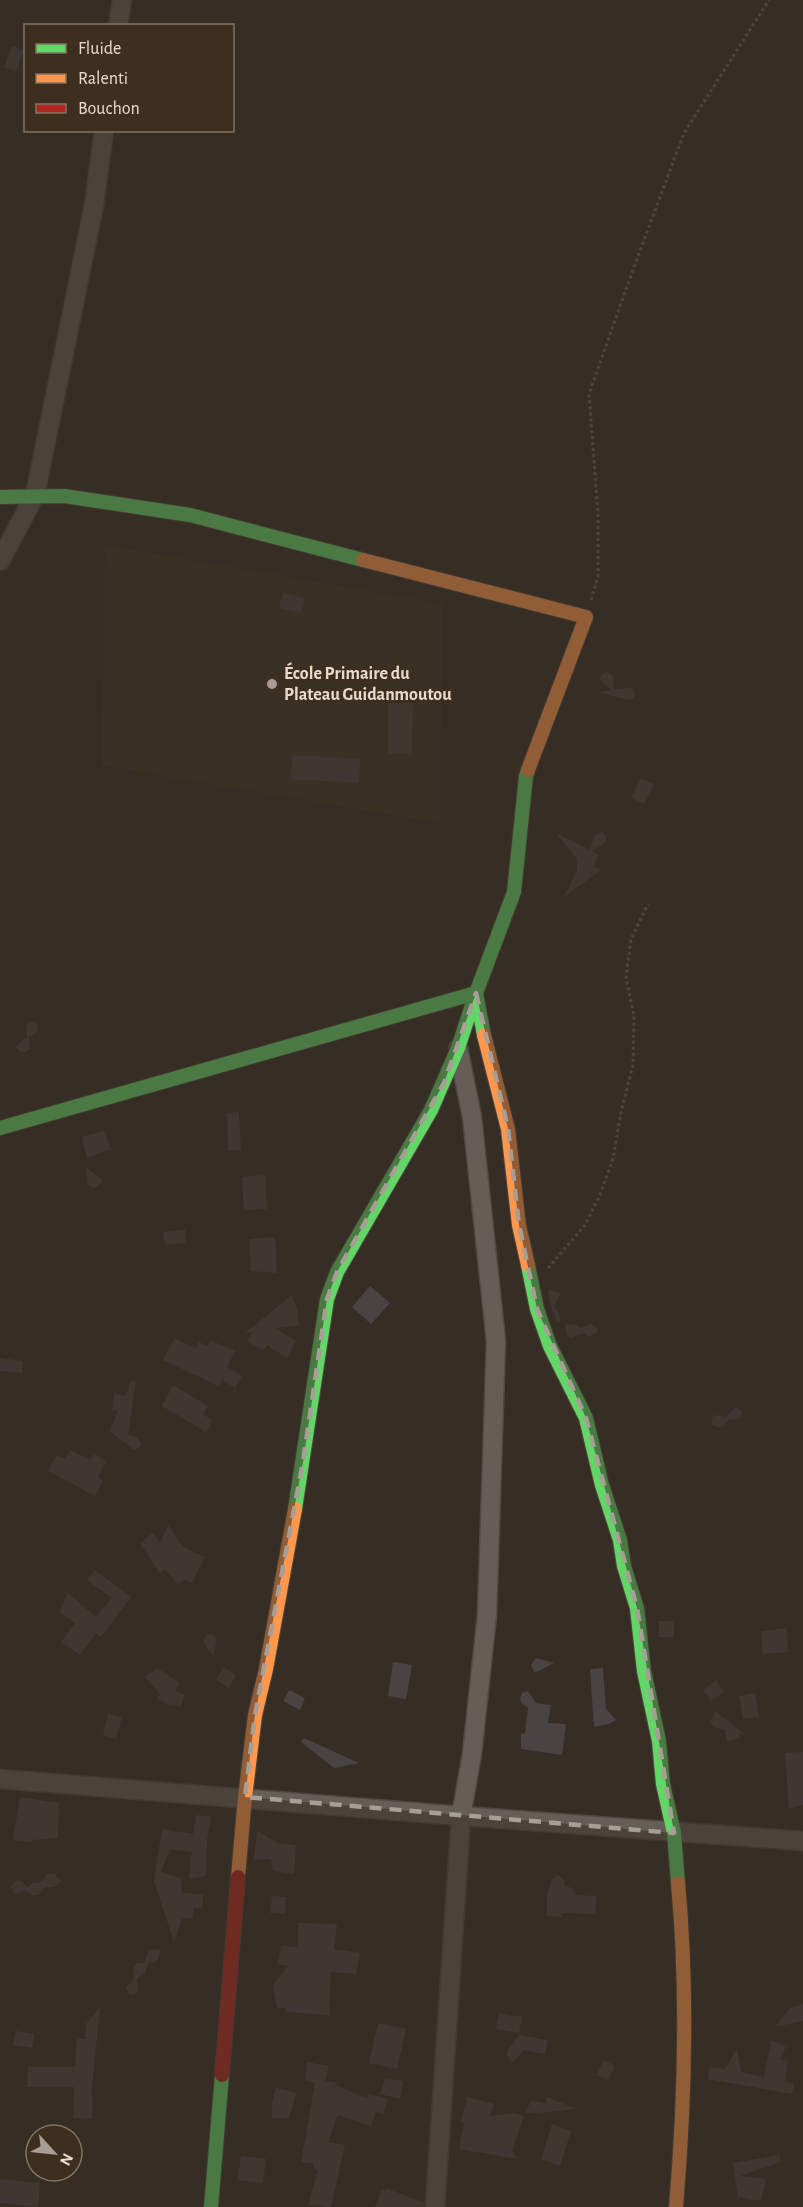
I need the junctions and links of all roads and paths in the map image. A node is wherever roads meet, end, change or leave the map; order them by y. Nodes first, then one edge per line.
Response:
1 (122, 0) edge
2 (769, 0) edge
3 (118, 24) edge
4 (104, 132) edge
5 (35, 495) junction
6 (0, 497) edge
7 (0, 561) edge
8 (585, 617) junction
9 (648, 904) dead end
10 (476, 993) junction
11 (458, 1048) junction
12 (0, 1128) edge
13 (545, 1271) dead end
14 (0, 1779) edge
15 (0, 1788) edge
16 (245, 1797) junction
17 (461, 1816) junction
18 (674, 1833) junction
19 (803, 1841) edge
20 (211, 2207) edge
21 (435, 2207) edge
22 (675, 2207) edge

1 - 3 street
2 - 8 path
4 - 5 street
5 - 6 street
5 - 7 street
5 - 8 street
8 - 10 street
9 - 13 path
10 - 11 street
10 - 12 street
10 - 18 street
11 - 16 street
11 - 17 street
14 - 15 street
14 - 16 street
16 - 17 street
16 - 20 street
17 - 18 street
17 - 21 street
18 - 19 street
18 - 22 street

